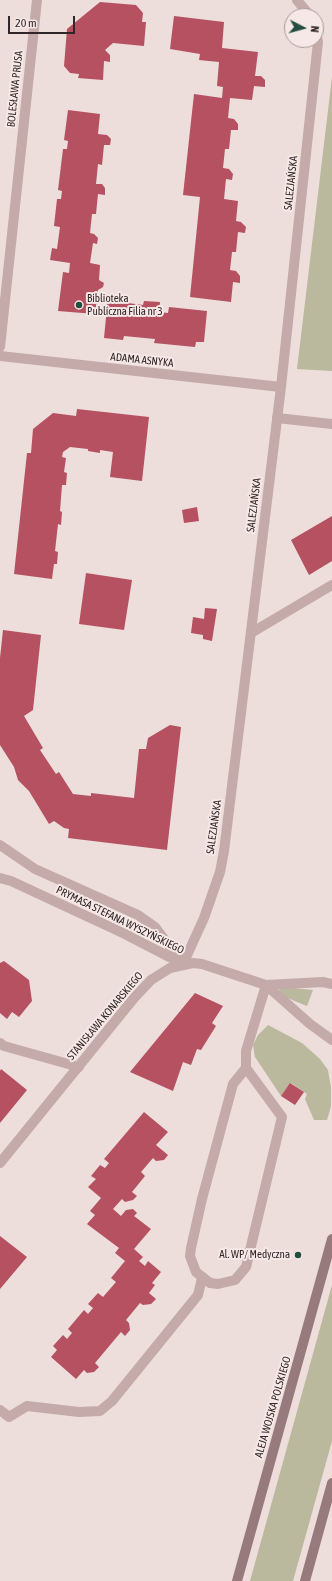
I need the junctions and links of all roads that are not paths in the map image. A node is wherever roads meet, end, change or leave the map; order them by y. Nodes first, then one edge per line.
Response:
1 (37, 0) edge
2 (297, 0) edge
3 (304, 8) edge
4 (316, 48) edge
5 (0, 347) edge
6 (0, 356) edge
7 (281, 387) junction
8 (277, 418) junction
9 (332, 424) edge
10 (332, 585) edge
11 (251, 633) junction
12 (0, 845) edge
13 (0, 878) edge
14 (183, 964) junction
15 (332, 984) edge
16 (266, 985) junction
17 (332, 1040) edge
18 (0, 1042) edge
19 (79, 1067) junction
20 (246, 1068) junction
21 (0, 1163) edge
22 (332, 1239) edge
23 (202, 1278) junction
24 (0, 1410) edge
25 (332, 1483) edge
26 (237, 1581) edge
27 (304, 1581) edge

1 - 5 street, BOLESŁAWA PRUSA
2 - 3 street
4 - 7 street, SALEZJAŃSKA
6 - 7 street, ADAMA ASNYKA
7 - 8 street, SALEZJAŃSKA
8 - 9 street
8 - 11 street, SALEZJAŃSKA
10 - 11 street
11 - 14 street, SALEZJAŃSKA
12 - 14 street, PRYMASA STEFANA WYSZYŃSKIEGO
13 - 14 street, PRYMASA STEFANA WYSZYŃSKIEGO
14 - 16 street, STANISŁAWA KONARSKIEGO
14 - 19 street, STANISŁAWA KONARSKIEGO
15 - 16 street, STANISŁAWA KONARSKIEGO
16 - 17 street, STANISŁAWA KONARSKIEGO
16 - 20 street
18 - 19 street
19 - 21 street, STANISŁAWA KONARSKIEGO
20 - 23 street
20 - 23 street
22 - 26 main road, ALEJA WOJSKA POLSKIEGO
23 - 24 street
25 - 27 main road

